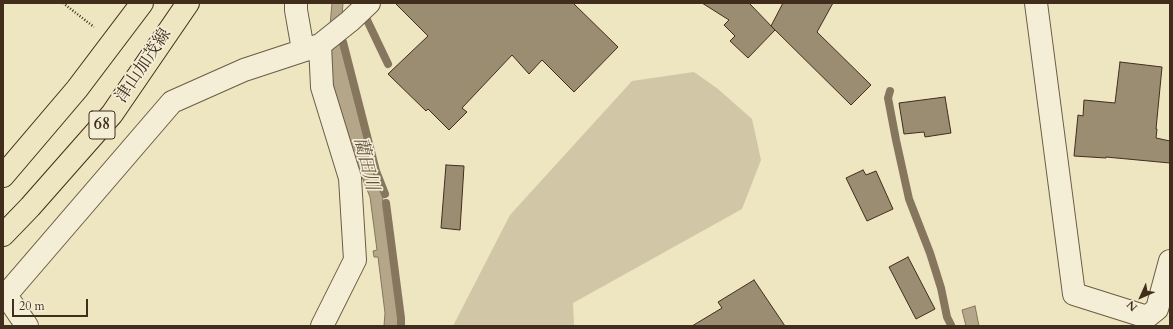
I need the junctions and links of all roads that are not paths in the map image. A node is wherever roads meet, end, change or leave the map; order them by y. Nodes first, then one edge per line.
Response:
1 (142, 3) edge
2 (188, 3) edge
3 (296, 3) edge
4 (369, 3) edge
5 (1036, 3) edge
6 (312, 48) junction
7 (3, 176) edge
8 (3, 235) edge
9 (1170, 261) edge
10 (5, 293) edge
11 (1156, 315) edge
12 (27, 326) edge
13 (322, 326) edge

1 - 7 main road, 68
2 - 8 main road, 津山加茂線 / 68
3 - 6 street
4 - 6 street
5 - 11 street
6 - 10 street
6 - 13 street
9 - 11 street
10 - 12 street

